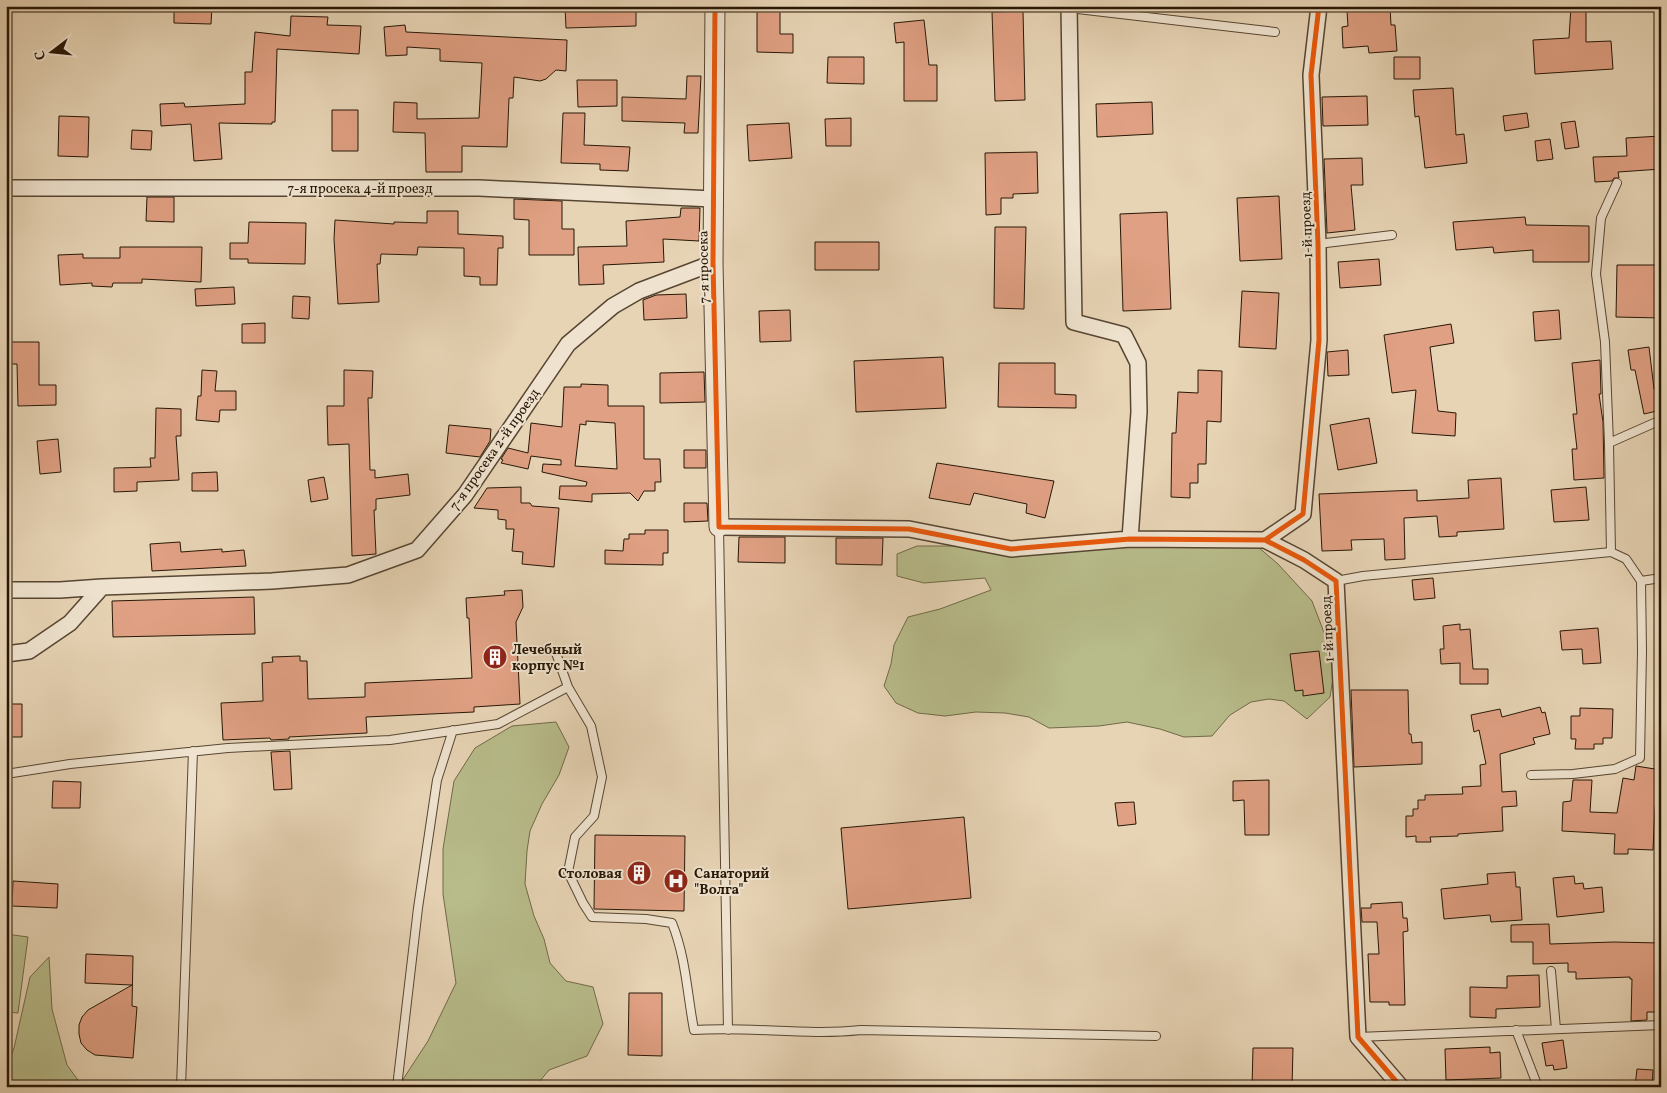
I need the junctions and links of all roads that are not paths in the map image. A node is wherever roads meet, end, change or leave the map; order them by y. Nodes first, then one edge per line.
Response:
1 (715, 6) edge
2 (1319, 6) edge
3 (1068, 7) edge
4 (1275, 32) dead end
5 (1617, 183) dead end
6 (6, 188) edge
7 (713, 199) junction
8 (1392, 235) dead end
9 (1318, 244) junction
10 (713, 263) junction
11 (1661, 420) edge
12 (1610, 443) junction
13 (719, 527) junction
14 (1130, 539) junction
15 (1266, 540) junction
16 (1611, 552) junction
17 (1661, 578) edge
18 (1336, 581) junction
19 (1640, 581) junction
20 (102, 586) junction
21 (6, 590) edge
22 (6, 654) edge
23 (556, 654) dead end
24 (568, 687) junction
25 (453, 730) junction
26 (192, 752) junction
27 (6, 774) edge
28 (1531, 774) dead end
29 (1551, 971) dead end
30 (1661, 1025) edge
31 (1556, 1029) junction
32 (728, 1030) junction
33 (1516, 1030) junction
34 (1156, 1036) dead end
35 (1358, 1037) junction
36 (181, 1087) edge
37 (397, 1087) edge
38 (1401, 1087) edge
39 (1538, 1087) edge

1 - 7 street, 7-я просека
2 - 9 street, 1-й проезд
3 - 4 lane
3 - 14 street
5 - 12 lane
6 - 7 street, 7-я просека 4-й проезд
7 - 10 street, 7-я просека
8 - 9 lane
9 - 15 street, 1-й проезд
10 - 13 street, 7-я просека
10 - 20 street, 7-я просека 2-й проезд
11 - 12 lane
12 - 16 lane
13 - 14 street
13 - 32 lane
14 - 15 street
15 - 18 street, 1-й проезд
16 - 18 lane
16 - 19 lane
17 - 19 lane
18 - 35 street, 1-й проезд
19 - 28 lane
20 - 21 street, 7-я просека 2-й проезд
20 - 22 street
23 - 24 lane
24 - 25 lane
24 - 32 lane
25 - 26 lane
25 - 37 lane
26 - 27 lane
26 - 36 lane
29 - 31 lane
30 - 31 lane
31 - 33 lane
32 - 34 lane
33 - 35 lane
33 - 39 lane
35 - 38 street

